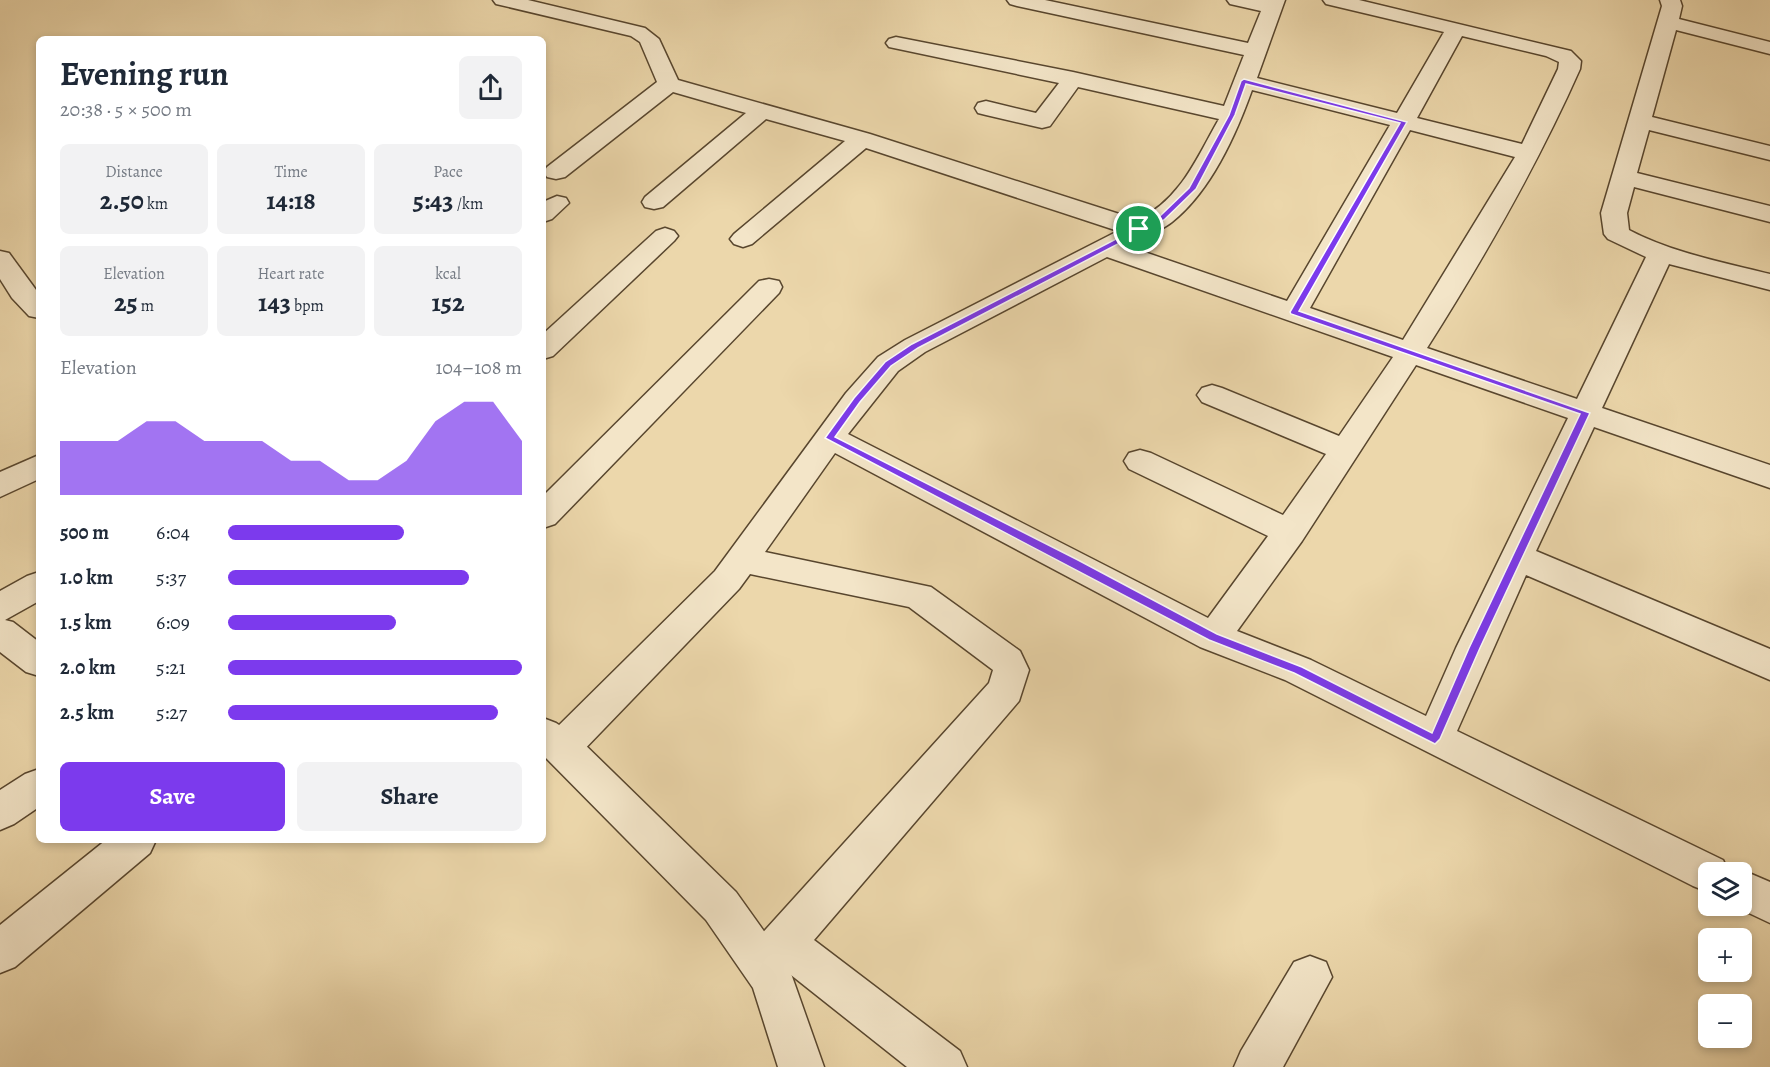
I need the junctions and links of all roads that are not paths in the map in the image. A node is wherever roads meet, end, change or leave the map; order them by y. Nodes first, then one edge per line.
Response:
1 (503, 0) edge
2 (1017, 0) edge
3 (1237, 0) edge
4 (1333, 0) edge
5 (543, 4) edge
6 (1273, 4) edge
7 (1669, 11) edge
8 (1456, 29) junction
9 (896, 43) dead end
10 (1770, 48) edge
11 (1255, 51) junction
12 (1073, 79) junction
13 (1244, 81) junction
14 (669, 84) junction
15 (987, 108) dead end
16 (763, 110) junction
17 (1232, 115) junction
18 (1640, 121) junction
19 (1404, 122) junction
20 (862, 139) junction
21 (1529, 153) junction
22 (1770, 153) edge
23 (556, 172) dead end
24 (1624, 177) junction
25 (654, 202) dead end
26 (1770, 214) edge
27 (1139, 229) junction
28 (665, 236) dead end
29 (743, 239) dead end
30 (1104, 247) junction
31 (1661, 252) junction
32 (0, 259) edge
33 (1770, 282) edge
34 (768, 287) dead end
35 (20, 301) edge
36 (1294, 312) junction
37 (546, 347) edge
38 (1410, 352) junction
39 (1212, 395) dead end
40 (1585, 413) junction
41 (830, 438) junction
42 (1345, 450) junction
43 (1140, 461) dead end
44 (36, 467) edge
45 (1770, 477) edge
46 (0, 486) edge
47 (546, 513) edge
48 (1290, 532) junction
49 (1517, 557) junction
50 (743, 560) junction
51 (36, 587) edge
52 (0, 608) edge
53 (0, 632) edge
54 (1213, 637) junction
55 (36, 660) edge
56 (1770, 665) edge
57 (1435, 739) junction
58 (552, 740) edge
59 (36, 788) edge
60 (0, 812) edge
61 (132, 843) edge
62 (1698, 868) edge
63 (1752, 894) edge
64 (1770, 903) edge
65 (0, 952) edge
66 (774, 953) junction
67 (1310, 977) dead end
68 (801, 1067) edge
69 (944, 1067) edge
70 (1257, 1067) edge

1 - 5 street
2 - 11 street
3 - 6 street
4 - 8 street
5 - 14 street
6 - 11 street
7 - 10 street
7 - 18 street
8 - 19 street
8 - 21 street
9 - 12 street
11 - 13 street
12 - 15 street
12 - 17 street
13 - 17 street
13 - 19 street
14 - 16 street
14 - 23 street
16 - 20 street
16 - 25 street
17 - 27 street
18 - 22 street
18 - 24 street
19 - 21 street
19 - 36 street
20 - 27 street
20 - 29 street
21 - 38 street
24 - 26 street
24 - 31 street
27 - 30 street
28 - 37 street
30 - 36 street
30 - 41 street
31 - 33 street
31 - 40 street
32 - 35 street
34 - 47 street
36 - 38 street
38 - 40 street
38 - 42 street
39 - 42 street
40 - 45 street
40 - 49 street
41 - 50 street
41 - 54 street
42 - 48 street
43 - 48 street
44 - 46 street
48 - 54 street
49 - 56 street
49 - 57 street
50 - 58 street
50 - 66 street
51 - 52 street
53 - 55 street
54 - 57 street
57 - 62 street
58 - 66 street
59 - 60 street
61 - 65 street
63 - 64 street
66 - 68 street
66 - 69 street
67 - 70 street

